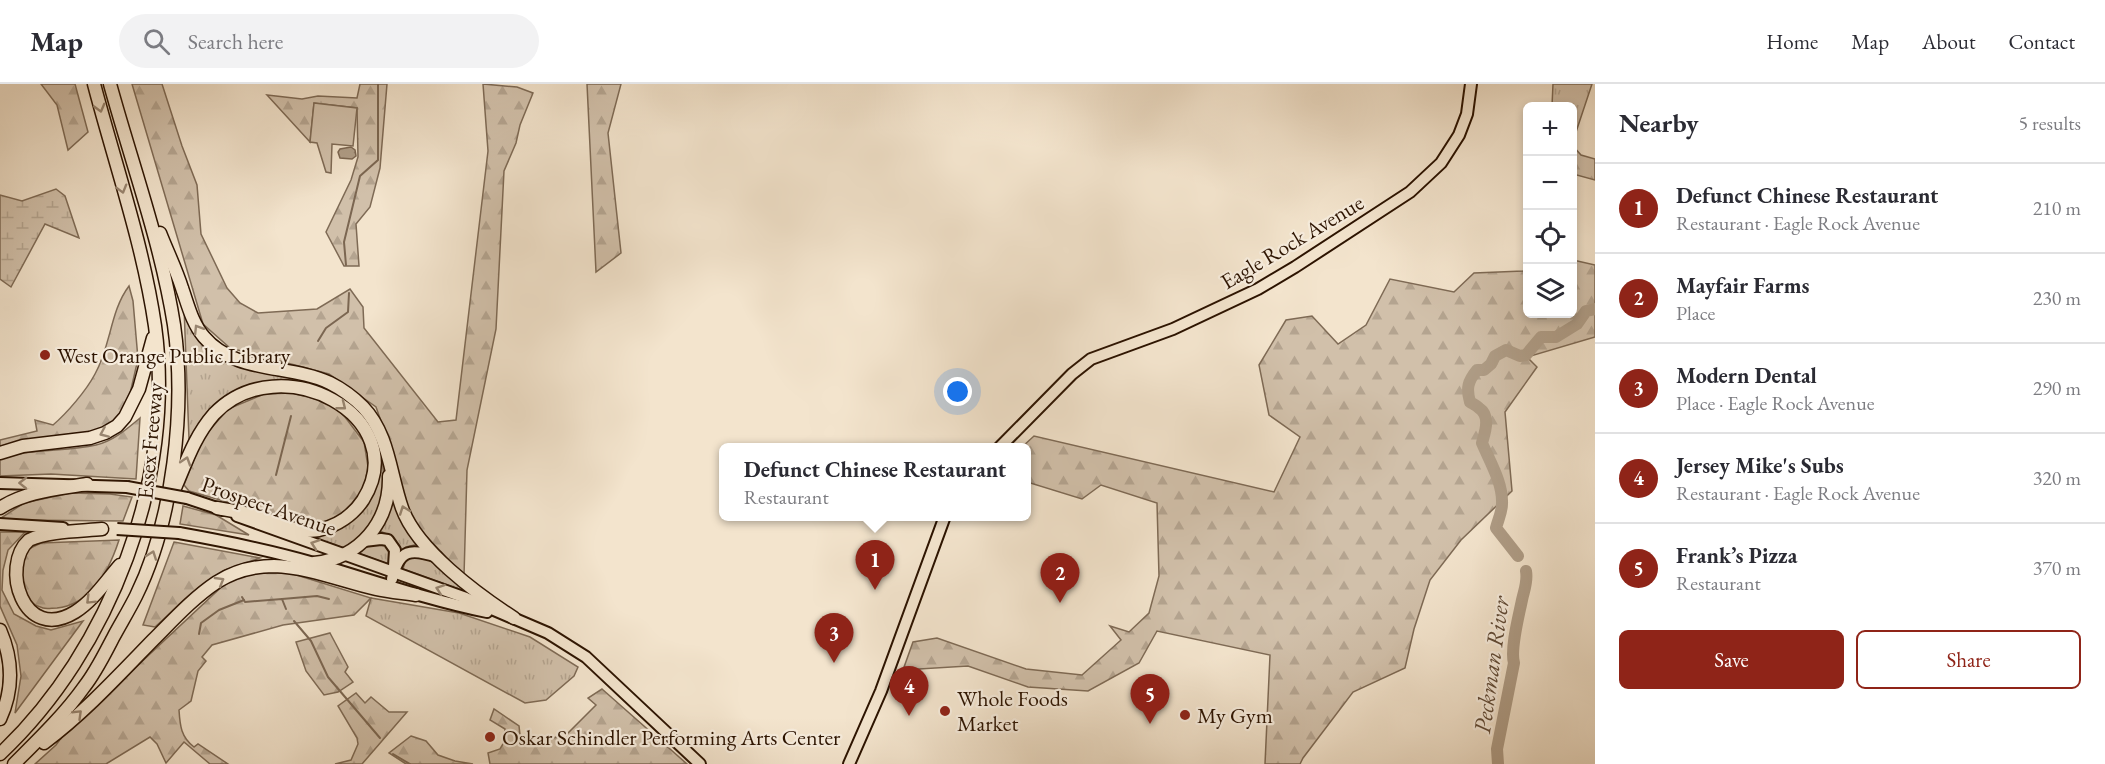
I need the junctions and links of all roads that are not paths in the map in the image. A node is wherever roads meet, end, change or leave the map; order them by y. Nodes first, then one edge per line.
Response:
1 (94, 84) edge
2 (110, 84) edge
3 (1471, 84) edge
4 (135, 172) junction
5 (155, 328) junction
6 (1003, 443) edge
7 (0, 453) edge
8 (388, 455) junction
9 (0, 483) edge
10 (87, 484) junction
11 (0, 508) edge
12 (217, 508) junction
13 (164, 515) junction
14 (943, 521) edge
15 (0, 524) edge
16 (102, 529) junction
17 (364, 541) junction
18 (345, 554) junction
19 (128, 555) junction
20 (437, 557) junction
21 (314, 563) junction
22 (394, 572) junction
23 (391, 585) junction
24 (416, 595) junction
25 (514, 618) junction
26 (0, 630) edge
27 (0, 719) edge
28 (0, 754) edge
29 (15, 764) edge
30 (700, 764) edge
31 (849, 764) edge

1 -> 5 highway, Essex Freeway
2 - 4 highway, Essex Freeway
3 - 6 main road, Eagle Rock Avenue
8 -> 4 highway
4 - 13 highway, Essex Freeway
5 -> 7 highway
5 - 19 highway, Essex Freeway
8 - 17 highway
20 -> 8 highway
10 -> 9 main road, Prospect Avenue
10 - 11 highway
10 - 12 main road, Prospect Avenue, bridge
13 -> 12 highway
18 -> 12 main road, Prospect Avenue
29 -> 13 highway, Essex Freeway
14 - 31 main road
15 - 16 main road, Prospect Avenue
19 -> 16 highway
16 - 21 main road, Prospect Avenue, bridge
17 - 18 highway
17 - 22 main road
18 - 21 highway
18 - 22 main road, Prospect Avenue
19 - 28 highway, Essex Freeway
20 - 22 main road
20 - 25 highway
21 - 23 main road, Prospect Avenue
22 - 23 main road
25 -> 22 main road, Prospect Avenue
23 - 24 main road, Prospect Avenue
24 - 25 main road, Prospect Avenue
29 -> 24 highway
25 - 30 main road, Prospect Avenue
26 - 27 highway

